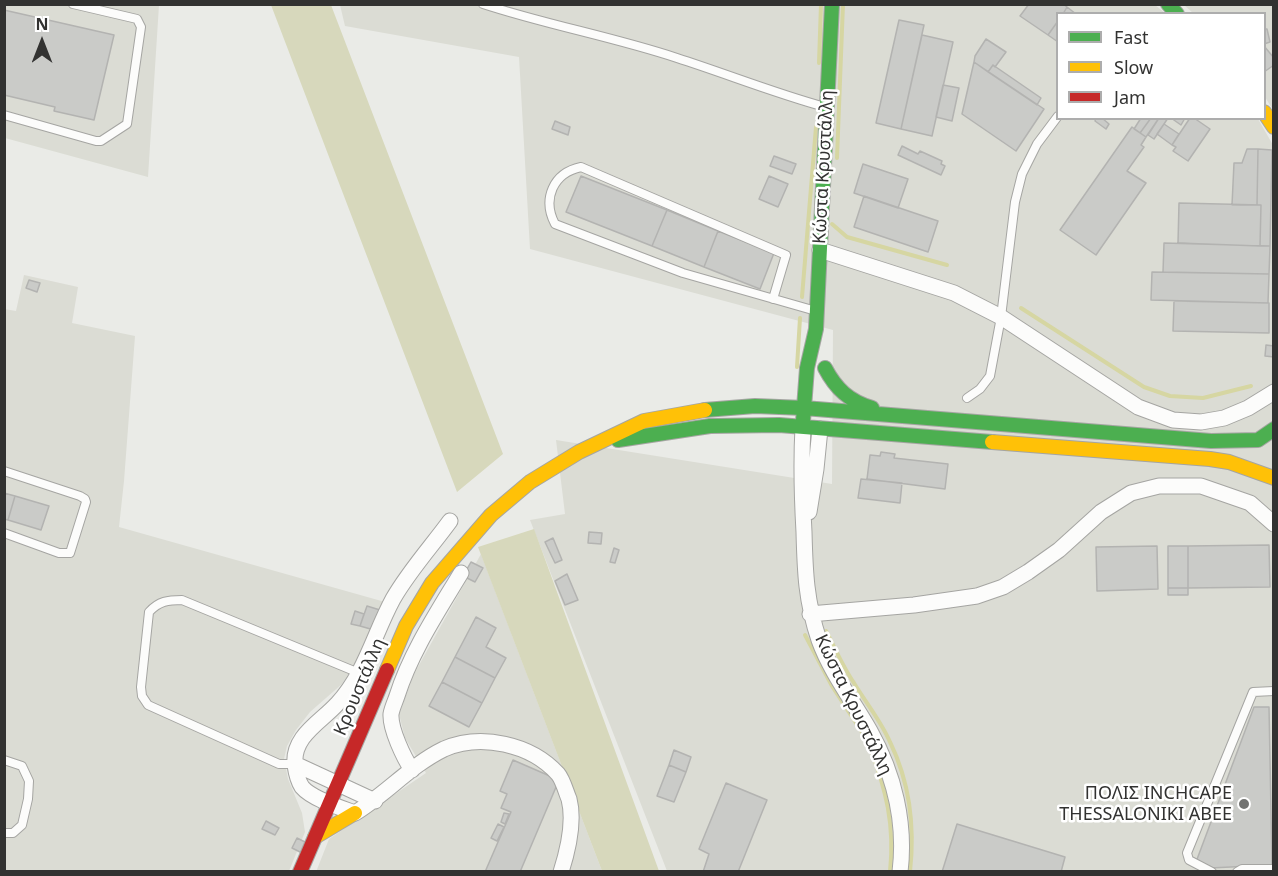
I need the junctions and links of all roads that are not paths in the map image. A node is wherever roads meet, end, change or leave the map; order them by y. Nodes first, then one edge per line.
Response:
1 (73, 4) edge
2 (483, 4) edge
3 (832, 4) edge
4 (826, 107) junction
5 (4, 116) edge
6 (1056, 119) edge
7 (820, 250) junction
8 (773, 299) junction
9 (817, 312) junction
10 (1001, 317) junction
11 (816, 329) junction
12 (825, 368) junction
13 (1274, 392) edge
14 (967, 398) dead end
15 (822, 400) junction
16 (804, 408) junction
17 (910, 418) junction
18 (803, 427) junction
19 (820, 429) junction
20 (1274, 429) edge
21 (605, 441) junction
22 (4, 471) edge
23 (1274, 478) edge
24 (450, 521) dead end
25 (1274, 524) edge
26 (4, 533) edge
27 (804, 538) junction
28 (461, 573) dead end
29 (810, 614) junction
30 (359, 673) junction
31 (1274, 691) edge
32 (4, 760) edge
33 (295, 764) junction
34 (412, 770) junction
35 (338, 784) junction
36 (375, 801) junction
37 (329, 804) junction
38 (355, 813) junction
39 (4, 833) edge
40 (315, 837) junction
41 (1274, 869) edge
42 (300, 872) edge
43 (561, 872) edge
44 (900, 872) edge
45 (1212, 872) edge
46 (1237, 872) edge

1 - 5 lane
2 - 4 lane
3 - 4 street, Κώστα Κρυστάλλη
4 - 7 street, Κώστα Κρυστάλλη
6 - 10 lane
7 - 9 street, Κώστα Κρυστάλλη
7 - 10 street
8 - 8 lane
8 - 9 lane
9 - 11 street, Κώστα Κρυστάλλη
10 - 13 street
10 - 14 lane
11 - 12 street, Κώστα Κρυστάλλη
11 - 16 street, Κώστα Κρυστάλλη
12 - 15 street, Κώστα Κρυστάλλη
12 - 17 street
15 - 16 street
15 - 17 street
15 - 19 street, Κώστα Κρυστάλλη
16 - 18 street, Κώστα Κρυστάλλη
16 - 21 street
17 - 20 street
18 - 19 street
18 - 21 street
18 - 27 street, Κώστα Κρυστάλλη
19 - 23 street
19 - 27 street, Κώστα Κρυστάλλη
21 - 35 street, Κρουστάλλη
22 - 26 lane
24 - 30 street
25 - 29 street
27 - 29 street, Κώστα Κρυστάλλη
28 - 34 street
29 - 44 street, Κώστα Κρυστάλλη
30 - 33 street
30 - 33 lane
31 - 45 lane
32 - 39 lane
33 - 35 street
33 - 37 street
34 - 36 street
34 - 43 street
35 - 36 street
35 - 37 street, Κρουστάλλη
36 - 38 street
37 - 38 street
37 - 40 street, Κρουστάλλη
38 - 40 street
40 - 42 street, Κρουστάλλη
41 - 46 lane

